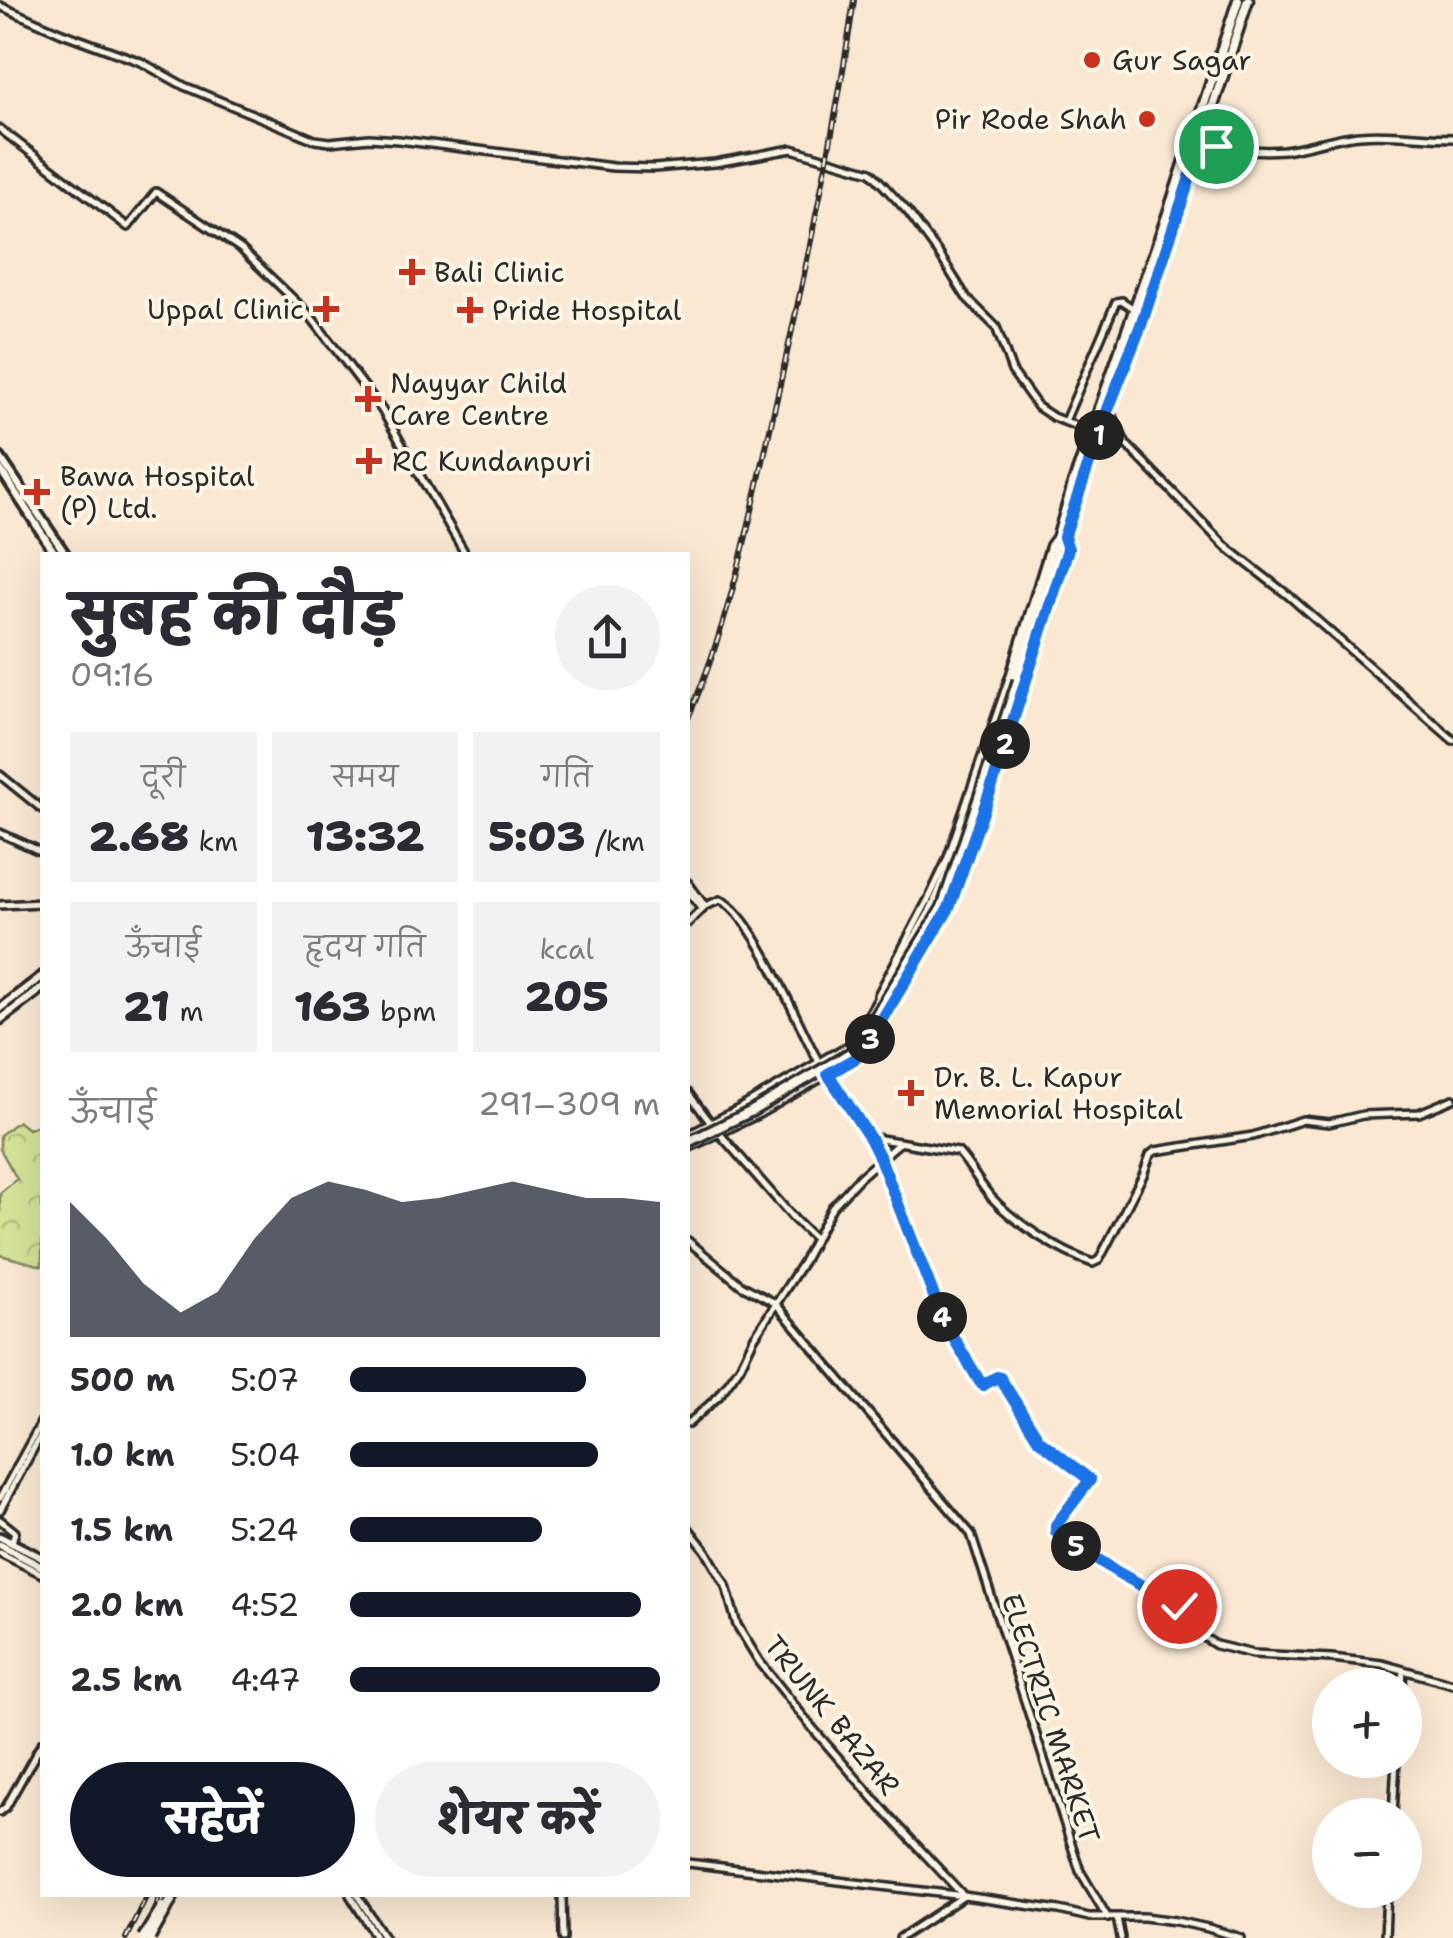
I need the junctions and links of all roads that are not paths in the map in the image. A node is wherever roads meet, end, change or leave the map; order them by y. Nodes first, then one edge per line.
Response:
1 (1238, 0) edge
2 (1248, 0) edge
3 (0, 6) edge
4 (0, 129) edge
5 (1453, 138) edge
6 (1197, 140) junction
7 (1134, 309) junction
8 (1108, 410) junction
9 (1064, 421) junction
10 (1099, 422) junction
11 (1124, 444) junction
12 (0, 457) edge
13 (0, 468) edge
14 (1060, 540) junction
15 (54, 552) edge
16 (64, 552) edge
17 (464, 552) edge
18 (1453, 740) edge
19 (0, 775) edge
20 (40, 807) edge
21 (0, 833) edge
22 (40, 851) edge
23 (690, 886) edge
24 (690, 893) edge
25 (40, 903) edge
26 (0, 906) edge
27 (704, 908) junction
28 (690, 921) edge
29 (40, 978) edge
30 (40, 990) edge
31 (0, 1008) edge
32 (0, 1020) edge
33 (818, 1060) junction
34 (828, 1074) junction
35 (690, 1096) edge
36 (1453, 1099) edge
37 (710, 1123) junction
38 (724, 1132) junction
39 (869, 1137) junction
40 (690, 1139) edge
41 (690, 1140) edge
42 (690, 1140) edge
43 (899, 1144) junction
44 (880, 1158) junction
45 (815, 1239) junction
46 (690, 1243) edge
47 (775, 1303) junction
48 (690, 1422) edge
49 (40, 1425) edge
50 (40, 1437) edge
51 (0, 1498) edge
52 (0, 1510) edge
53 (0, 1520) edge
54 (690, 1530) edge
55 (8, 1542) edge
56 (0, 1553) edge
57 (40, 1557) edge
58 (40, 1568) edge
59 (40, 1569) edge
60 (1396, 1668) edge
61 (1422, 1675) edge
62 (1453, 1684) edge
63 (40, 1747) edge
64 (0, 1812) edge
65 (690, 1863) edge
66 (964, 1896) junction
67 (171, 1897) edge
68 (351, 1897) edge
69 (358, 1897) edge
70 (562, 1897) edge
71 (1387, 1908) edge
72 (1108, 1918) junction
73 (1118, 1918) junction
74 (146, 1938) edge
75 (377, 1938) edge
76 (385, 1938) edge
77 (562, 1938) edge
78 (900, 1938) edge
79 (1121, 1938) edge
80 (1241, 1938) edge
81 (1385, 1938) edge

1 - 6 main road
2 - 6 main road
3 - 9 street
4 - 17 street
5 - 6 street
6 - 7 main road
6 - 8 main road
7 - 9 street
7 - 10 main road
8 - 10 main road
8 - 11 main road
9 - 11 street
10 - 14 main road, bridge
11 - 18 street
12 - 16 main road
13 - 15 main road
14 - 33 street
14 - 34 street
14 - 41 main road, bridge
19 - 20 street
21 - 22 street
23 - 27 street
24 - 27 street
25 - 26 street
27 - 28 street
27 - 33 street
29 - 31 main road
30 - 32 main road
33 - 34 street
33 - 37 street
34 - 38 street
34 - 39 street
35 - 37 street
36 - 43 street
37 - 40 street
38 - 42 street
38 - 45 street
39 - 43 street
39 - 44 street
43 - 44 street
44 - 45 street
44 - 60 street
45 - 47 street
46 - 47 street, ELECTRIC MARKET
47 - 48 street
47 - 72 street, ELECTRIC MARKET
49 - 51 street
50 - 52 street
53 - 55 street
54 - 66 street, TRUNK BAZAR
55 - 57 main road
55 - 58 main road
56 - 59 street
61 - 62 street
63 - 64 street
65 - 66 street
66 - 72 street
66 - 78 street
67 - 74 main road, bridge
68 - 75 street
69 - 76 street
70 - 77 street
71 - 81 street
72 - 73 street
73 - 79 street
73 - 80 street

